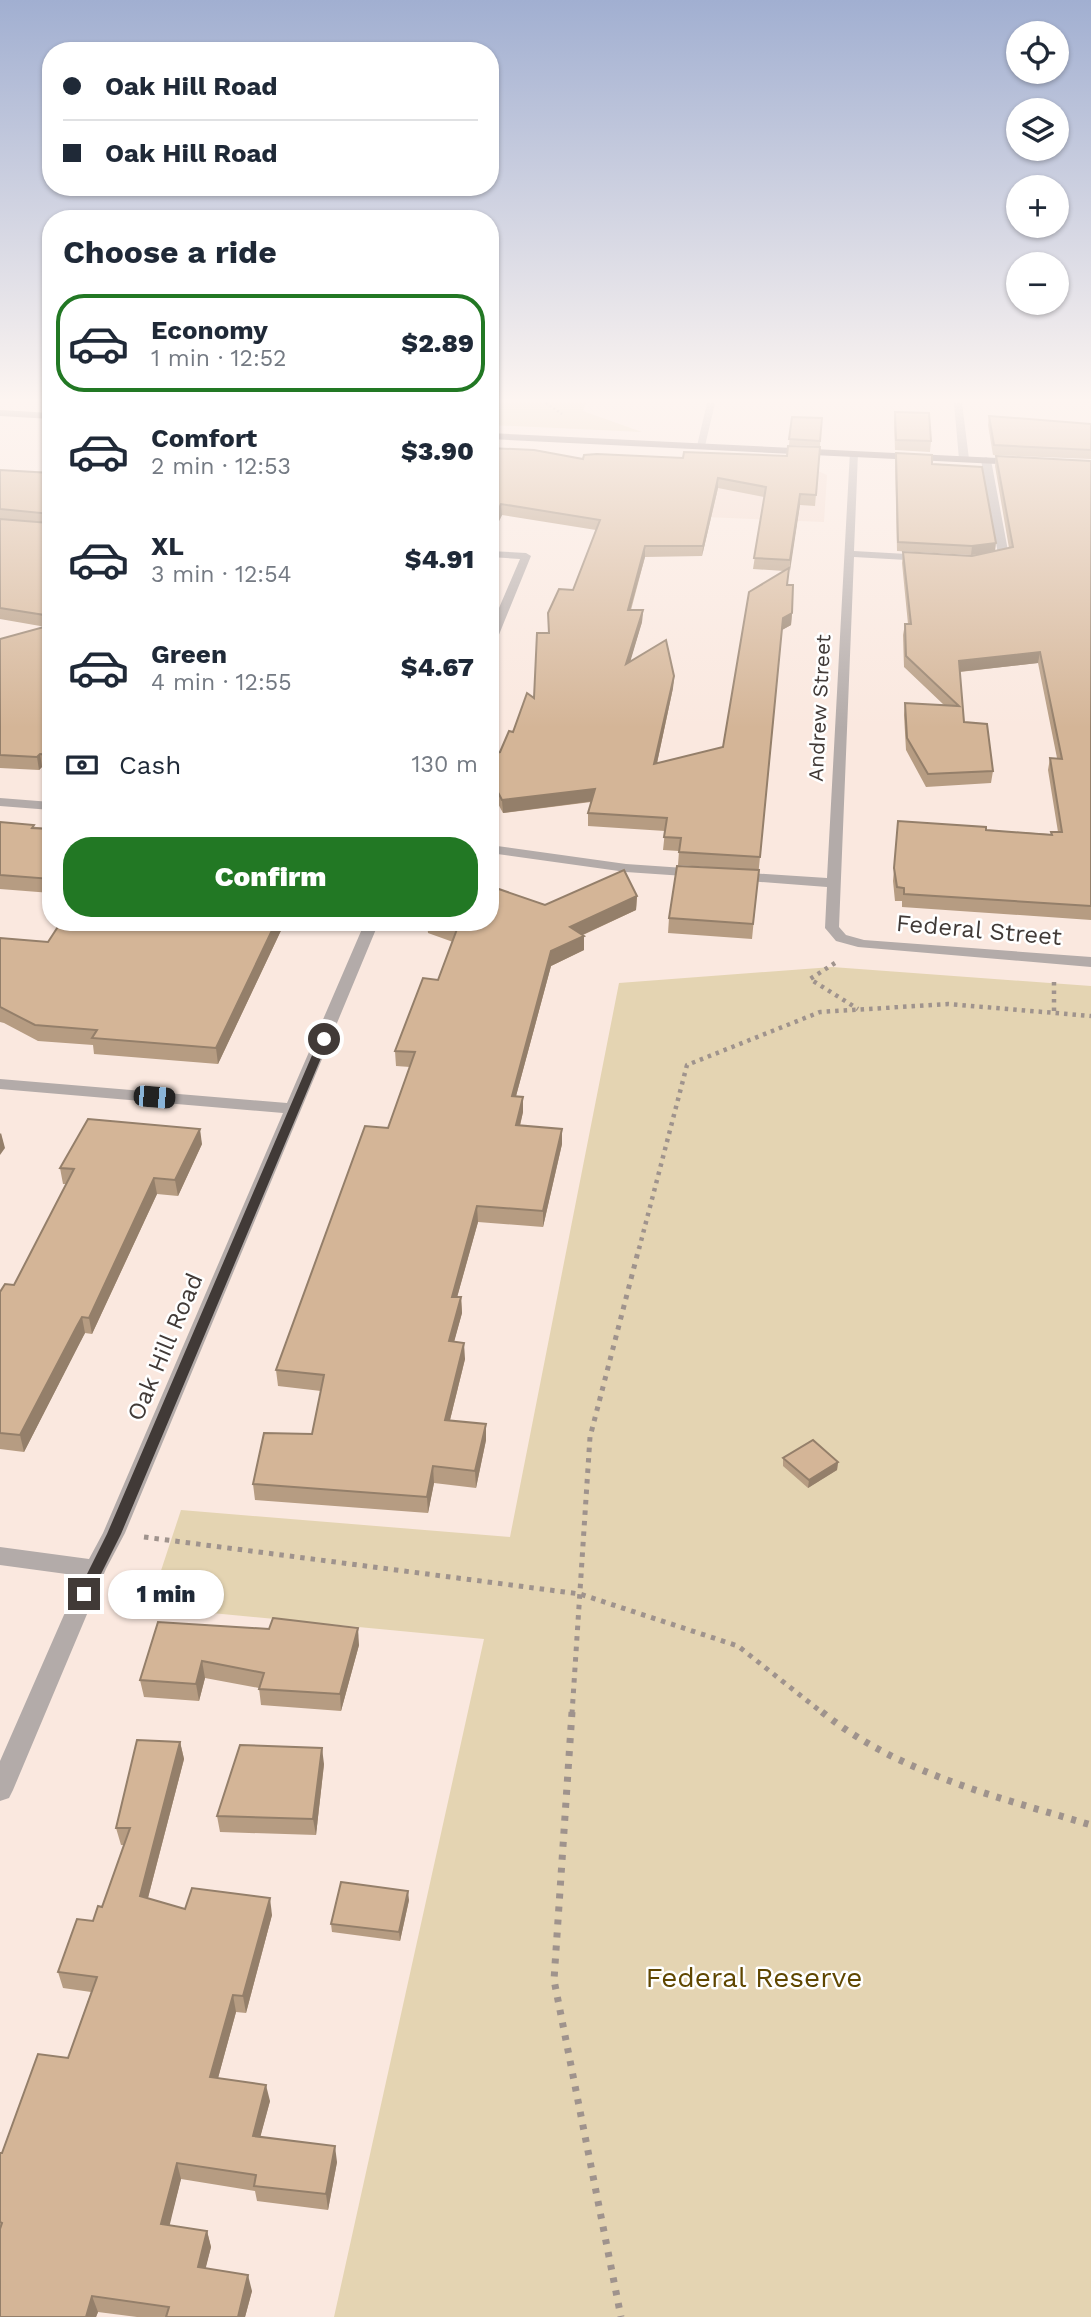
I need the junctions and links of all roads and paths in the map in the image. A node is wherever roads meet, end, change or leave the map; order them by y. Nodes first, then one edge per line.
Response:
1 (850, 511) edge
2 (996, 511) edge
3 (499, 554) edge
4 (848, 554) junction
5 (932, 559) edge
6 (982, 559) edge
7 (499, 620) edge
8 (0, 803) edge
9 (42, 805) edge
10 (499, 850) edge
11 (832, 883) junction
12 (368, 931) edge
13 (863, 944) junction
14 (1091, 962) edge
15 (858, 1009) junction
16 (1091, 1016) edge
17 (0, 1084) edge
18 (295, 1108) junction
19 (114, 1534) junction
20 (0, 1556) edge
21 (94, 1569) junction
22 (580, 1594) junction
23 (0, 1790) edge
24 (1091, 1825) edge
25 (621, 2317) edge

1 - 4 street, Andrew Street
2 - 6 street
3 - 7 street
4 - 5 street
4 - 11 street, Andrew Street
8 - 9 street
10 - 11 street
11 - 13 street, Andrew Street
12 - 18 street, Oak Hill Road
13 - 14 street, Federal Street
13 - 15 path
15 - 16 path
15 - 22 path
17 - 18 street
18 - 19 street, Oak Hill Road
19 - 21 street, Oak Hill Road
19 - 22 path
20 - 21 street
21 - 23 street, Oak Hill Road
22 - 24 path
22 - 25 path

